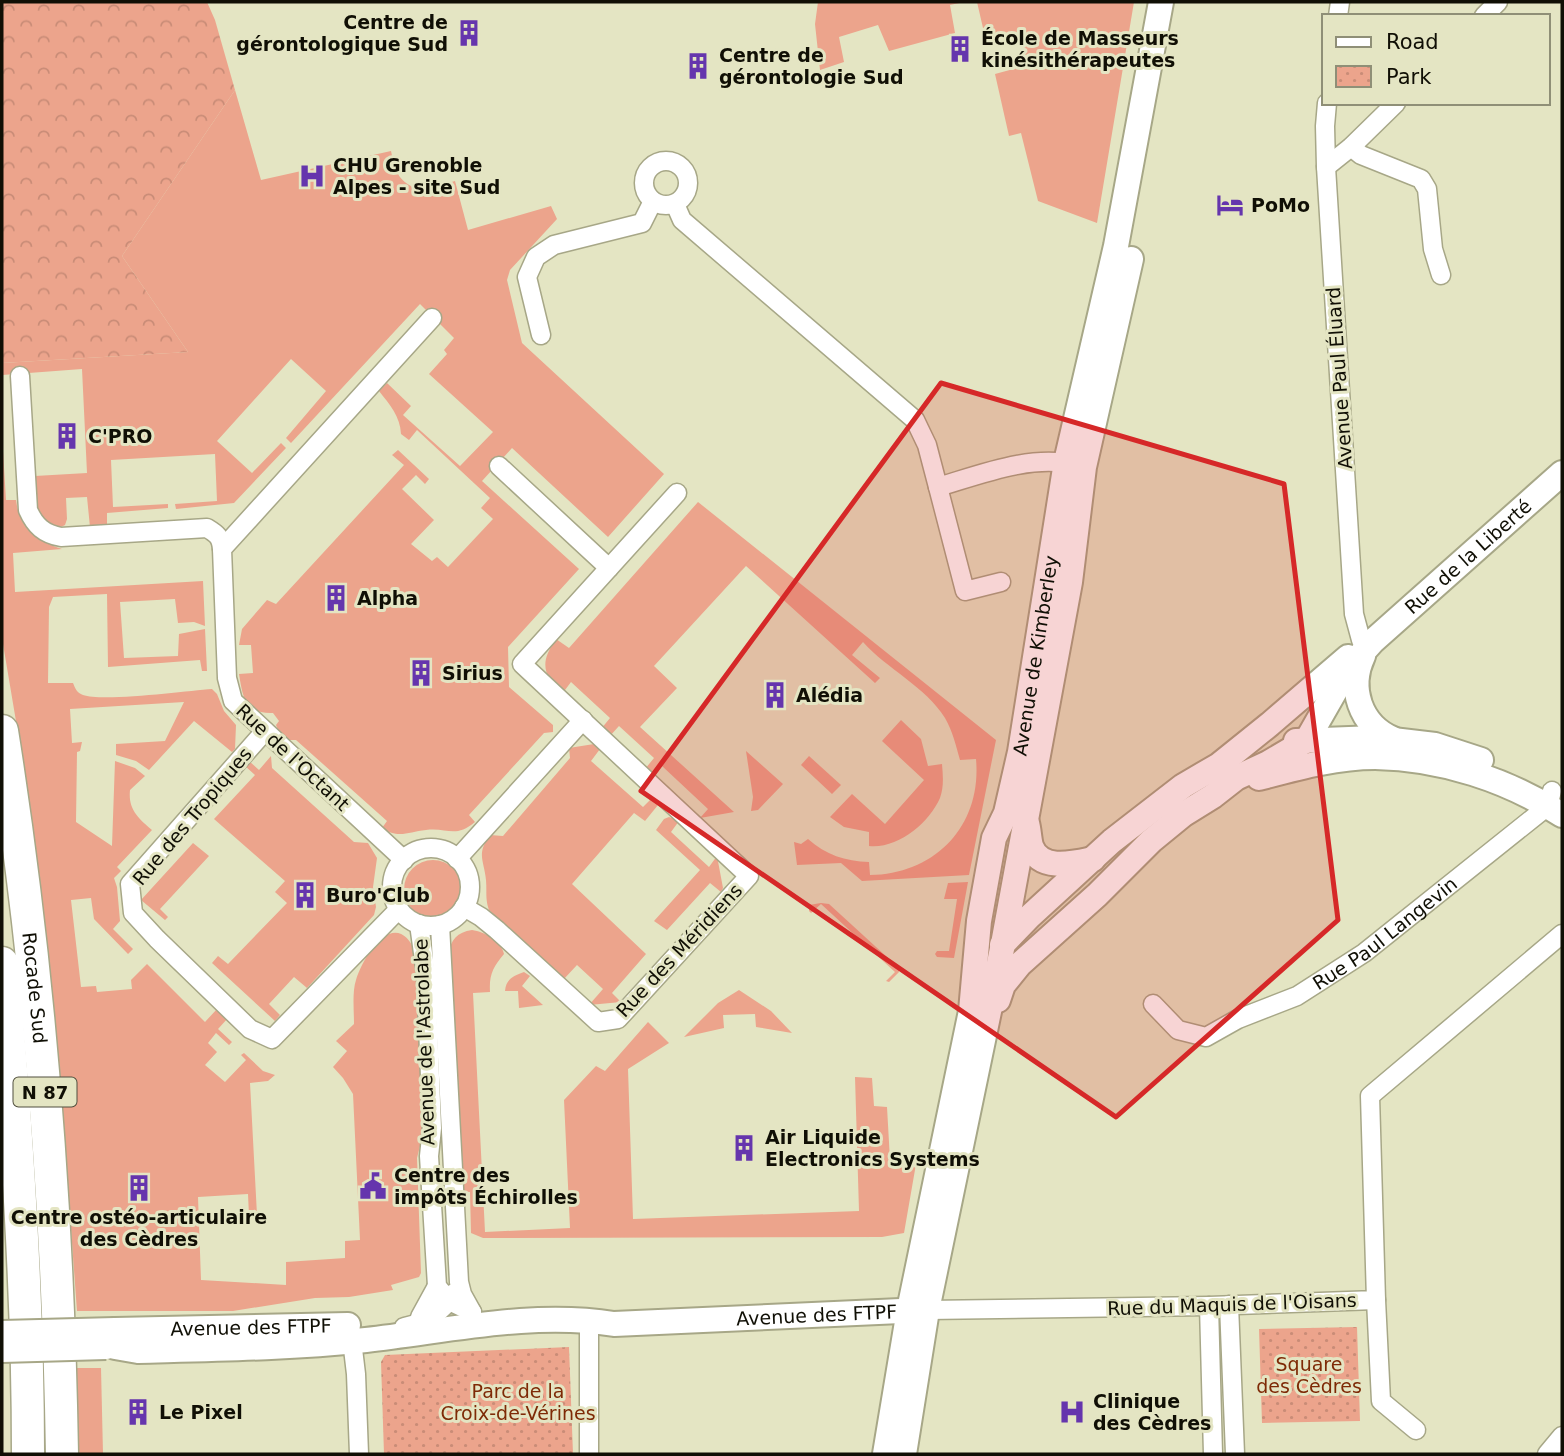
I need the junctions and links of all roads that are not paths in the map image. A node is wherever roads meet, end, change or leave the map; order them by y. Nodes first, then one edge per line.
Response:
1 (1161, 2) edge
2 (1175, 2) edge
3 (1327, 105) edge
4 (1394, 105) edge
5 (1351, 147) junction
6 (1326, 167) junction
7 (653, 201) junction
8 (675, 204) junction
9 (1441, 275) dead end
10 (432, 318) dead end
11 (541, 335) dead end
12 (20, 376) dead end
13 (1075, 465) junction
14 (499, 466) dead end
15 (1562, 473) edge
16 (938, 487) junction
17 (677, 493) dead end
18 (222, 549) junction
19 (610, 568) junction
20 (1000, 582) dead end
21 (1367, 645) junction
22 (1329, 674) junction
23 (583, 720) junction
24 (265, 731) junction
25 (2, 732) edge
26 (1307, 740) junction
27 (1397, 740) junction
28 (1344, 760) junction
29 (1219, 765) junction
30 (1213, 796) junction
31 (1556, 803) edge
32 (1016, 815) junction
33 (457, 859) junction
34 (1093, 859) junction
35 (404, 860) junction
36 (464, 907) junction
37 (399, 909) junction
38 (419, 924) junction
39 (440, 925) junction
40 (1562, 934) edge
41 (1003, 944) junction
42 (1040, 947) junction
43 (2, 964) edge
44 (1153, 1004) dead end
45 (971, 1011) junction
46 (957, 1163) junction
47 (459, 1282) junction
48 (437, 1286) junction
49 (1376, 1300) junction
50 (1229, 1305) junction
51 (1209, 1306) junction
52 (918, 1310) junction
53 (435, 1311) junction
54 (472, 1312) junction
55 (589, 1320) junction
56 (497, 1321) junction
57 (2, 1333) edge
58 (351, 1334) junction
59 (115, 1338) junction
60 (2, 1350) edge
61 (1416, 1430) dead end
62 (1562, 1436) edge
63 (27, 1454) edge
64 (62, 1454) edge
65 (359, 1454) edge
66 (589, 1454) edge
67 (885, 1454) edge
68 (904, 1454) edge
69 (1213, 1454) edge
70 (1235, 1454) edge
71 (1547, 1454) edge

1 - 13 street, Avenue de Kimberley
2 - 13 street, Avenue de Kimberley
3 - 6 street, Avenue Paul Éluard
4 - 5 street
5 - 6 street
5 - 9 street
6 - 21 street, Avenue Paul Éluard
7 - 8 street
7 - 8 street
7 - 11 street
8 - 16 street
10 - 18 street
12 - 18 street
13 - 16 street
13 - 32 street, Avenue de Kimberley
14 - 19 street
15 - 21 street, Rue de la Liberté
16 - 20 street
17 - 19 street
18 - 24 street, Rue de l'Octant
19 - 23 street
21 - 22 street, Rue de la Liberté
21 - 26 street, Rue de la Liberté
21 - 27 street
22 - 26 street, Rue de la Liberté
22 - 29 street, Rue de la Liberté
23 - 33 street
23 - 36 street, Rue des Méridiens
24 - 35 street, Rue de l'Octant
24 - 37 street, Rue des Tropiques
25 - 64 highway, Rocade Sud / N 87
26 - 27 street
26 - 28 street
26 - 29 street
26 - 30 street, Rue de la Liberté
27 - 31 street
28 - 30 street
28 - 31 street
29 - 34 street
30 - 42 street
31 - 44 street, Rue Paul Langevin
32 - 34 street
32 - 41 street
32 - 45 street, Avenue de Kimberley
33 - 35 street
33 - 36 street
34 - 41 street
35 - 37 street
36 - 39 street
37 - 38 street
38 - 39 street
38 - 48 street, Avenue de l'Astrolabe
39 - 47 street, Avenue de l'Astrolabe
40 - 49 street, Rue du Maquis de l'Oisans
41 - 42 street
41 - 45 street
41 - 46 street
42 - 46 street
43 - 63 highway, Rocade Sud / N 87
45 - 52 street, Avenue de Kimberley
46 - 52 street
47 - 53 street
47 - 54 street, Avenue de l'Astrolabe
48 - 53 street
48 - 53 street
49 - 50 street, Rue du Maquis de l'Oisans
49 - 61 street
50 - 51 street, Rue du Maquis de l'Oisans
50 - 70 street
51 - 52 street, Rue du Maquis de l'Oisans
51 - 69 street
52 - 55 street, Avenue des FTPF
52 - 67 street
52 - 68 street
53 - 54 street, Avenue des FTPF
53 - 58 street, Avenue des FTPF
54 - 56 street, Avenue des FTPF
55 - 56 street, Avenue des FTPF
55 - 66 street
56 - 58 street, Avenue des FTPF
57 - 59 street, Avenue des FTPF, bridge
58 - 59 street, Avenue des FTPF
58 - 59 street, Avenue des FTPF
58 - 65 street
59 - 60 street, Avenue des FTPF, bridge
62 - 71 street

